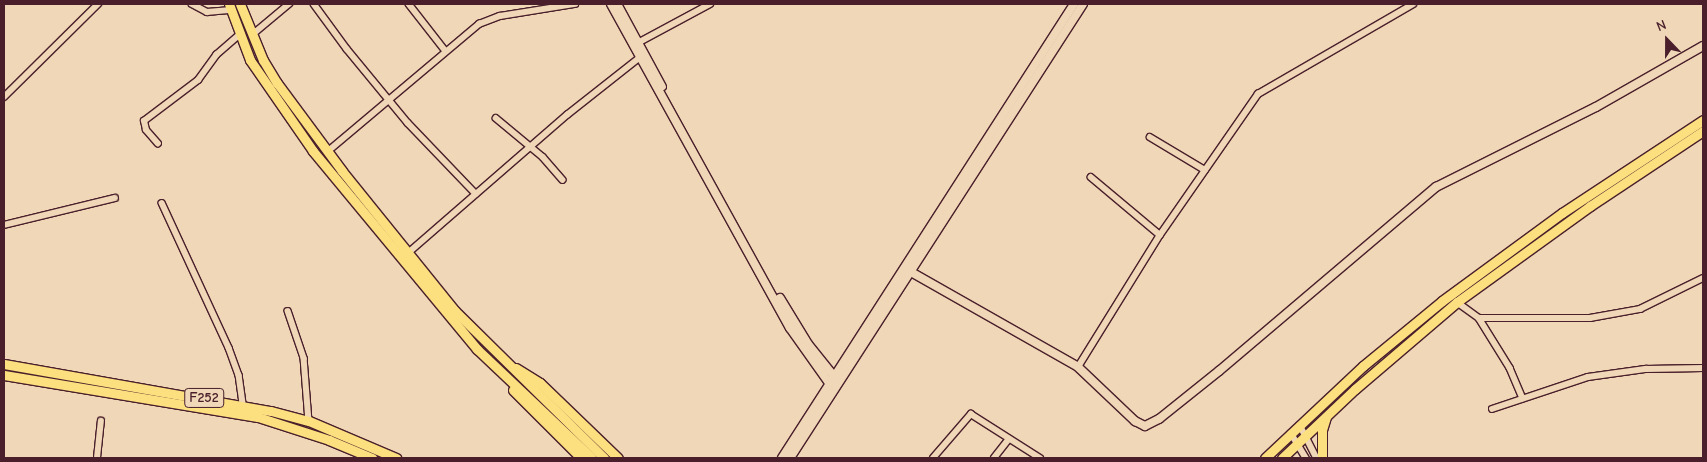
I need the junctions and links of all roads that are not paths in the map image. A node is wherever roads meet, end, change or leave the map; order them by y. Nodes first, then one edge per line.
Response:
1 (98, 4) edge
2 (192, 4) edge
3 (240, 4) edge
4 (289, 4) edge
5 (314, 4) edge
6 (409, 4) edge
7 (574, 4) edge
8 (611, 4) edge
9 (617, 4) edge
10 (710, 4) edge
11 (1074, 4) edge
12 (1083, 4) edge
13 (1413, 4) edge
14 (229, 6) edge
15 (241, 33) junction
16 (253, 34) junction
17 (636, 44) junction
18 (1703, 46) edge
19 (445, 50) junction
20 (642, 55) junction
21 (4, 97) edge
22 (388, 99) junction
23 (496, 118) dead end
24 (1703, 120) edge
25 (1703, 130) edge
26 (1150, 137) dead end
27 (158, 144) dead end
28 (530, 147) junction
29 (327, 152) junction
30 (1205, 170) junction
31 (1091, 177) dead end
32 (563, 180) dead end
33 (476, 194) junction
34 (116, 198) dead end
35 (162, 203) dead end
36 (4, 225) edge
37 (1160, 235) junction
38 (408, 253) junction
39 (912, 272) junction
40 (1703, 278) edge
41 (1457, 302) junction
42 (288, 311) dead end
43 (1479, 318) junction
44 (501, 358) junction
45 (4, 364) edge
46 (1078, 367) junction
47 (495, 368) junction
48 (1703, 368) edge
49 (4, 375) edge
50 (517, 382) junction
51 (834, 383) junction
52 (1523, 398) junction
53 (243, 405) junction
54 (1492, 409) dead end
55 (1327, 416) junction
56 (101, 421) dead end
57 (309, 421) junction
58 (1300, 424) junction
59 (1291, 433) junction
60 (1307, 434) junction
61 (1009, 439) junction
62 (1298, 442) junction
63 (96, 458) edge
64 (372, 458) edge
65 (396, 458) edge
66 (580, 458) edge
67 (592, 458) edge
68 (604, 458) edge
69 (618, 458) edge
70 (782, 458) edge
71 (790, 458) edge
72 (933, 458) edge
73 (994, 458) edge
74 (1040, 458) edge
75 (1265, 458) edge
76 (1282, 458) edge
77 (1306, 458) edge
78 (1317, 458) edge
79 (1322, 458) edge

1 - 21 street
2 - 14 street
3 - 16 main road
4 - 16 street
5 - 22 street
6 - 19 street
7 - 19 street
8 - 17 street
9 - 17 street
10 - 17 street
11 - 51 street
12 - 39 street
13 - 30 street
14 - 15 main road
15 - 27 street
15 - 47 main road
16 - 29 main road
17 - 20 street
18 - 46 street
19 - 22 street
20 - 28 street
20 - 51 street
22 - 29 street
22 - 33 street
23 - 28 street
24 - 58 main road
25 - 41 main road
26 - 30 street
28 - 32 street
28 - 33 street
29 - 38 main road
30 - 37 street
31 - 37 street
33 - 38 street
34 - 36 street
35 - 53 street
37 - 46 street
38 - 44 main road
39 - 46 street
39 - 51 street
40 - 43 street
41 - 43 street
41 - 55 main road
42 - 57 street
43 - 52 street
44 - 50 main road
44 - 69 main road
45 - 53 main road, F252
47 - 50 main road
47 - 66 main road
48 - 52 street
49 - 64 main road, F252
50 - 67 main road
50 - 68 main road
51 - 70 street
51 - 71 street
52 - 54 street
53 - 57 main road, F252
55 - 60 main road
55 - 79 main road
56 - 63 street
57 - 65 main road, F252
58 - 59 main road
58 - 60 street
59 - 62 street
59 - 75 main road
60 - 62 main road
60 - 78 street
61 - 72 street
61 - 73 street
61 - 74 street
62 - 76 main road
62 - 77 street

